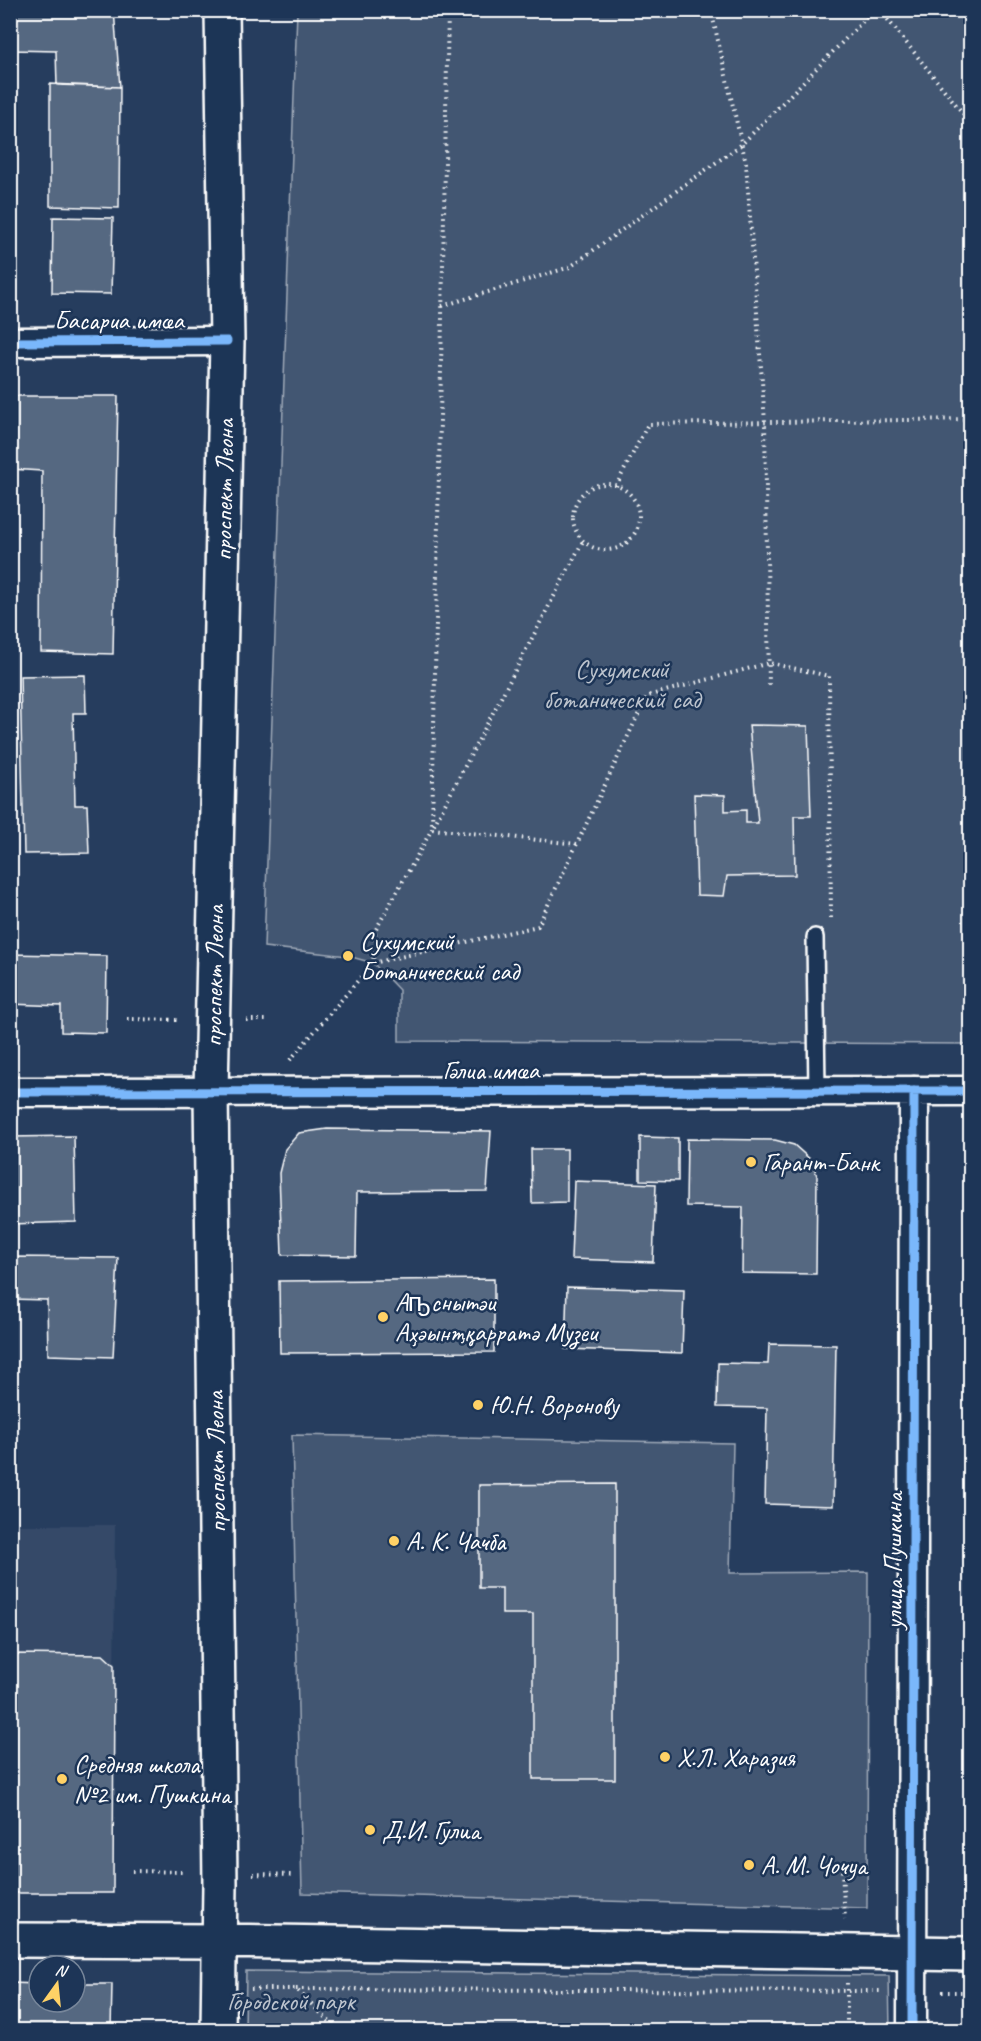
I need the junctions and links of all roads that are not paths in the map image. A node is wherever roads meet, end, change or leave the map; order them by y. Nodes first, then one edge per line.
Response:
1 (222, 10) edge
2 (227, 341) junction
3 (10, 342) edge
4 (815, 937) dead end
5 (211, 1090) junction
6 (817, 1091) junction
7 (915, 1091) junction
8 (970, 1091) edge
9 (10, 1092) edge
10 (10, 1940) edge
11 (219, 1941) junction
12 (913, 1953) junction
13 (970, 1954) edge
14 (218, 2031) edge
15 (912, 2031) edge

1 - 2 main road, проспект Леона
2 - 3 street, Басариа имҩа
2 - 5 main road, проспект Леона
4 - 6 lane
5 - 6 street, Гәлиа имҩа
5 - 9 street, Гәлиа имҩа
5 - 11 main road, проспект Леона
6 - 7 street, Гәлиа имҩа
7 - 8 street, Гәлиа имҩа
7 - 12 street, улица Пушкина
10 - 11 main road
11 - 12 main road
11 - 14 main road, проспект Леона
12 - 13 main road
12 - 15 street, улица Пушкина

